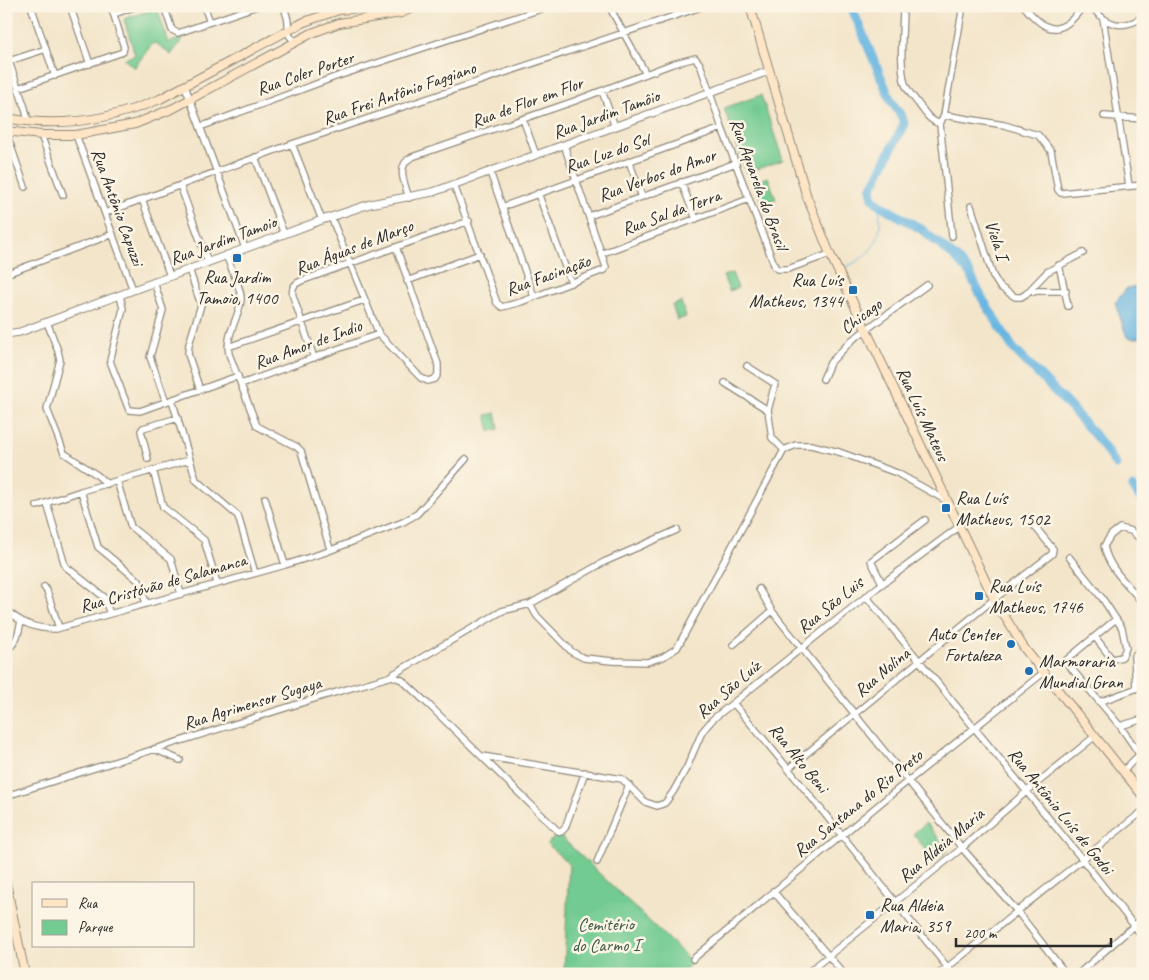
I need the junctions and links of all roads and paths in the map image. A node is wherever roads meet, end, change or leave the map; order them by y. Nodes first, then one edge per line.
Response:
1 (31, 6) edge
2 (111, 6) edge
3 (136, 6) edge
4 (164, 6) edge
5 (204, 6) edge
6 (257, 6) edge
7 (284, 6) edge
8 (377, 6) edge
9 (418, 6) edge
10 (550, 6) edge
11 (609, 6) edge
12 (704, 6) edge
13 (750, 6) edge
14 (904, 6) edge
15 (963, 6) edge
16 (1024, 6) edge
17 (1083, 6) edge
18 (1092, 6) edge
19 (73, 7) edge
20 (354, 7) edge
21 (244, 8) edge
22 (114, 14) junction
23 (1143, 17) edge
24 (1104, 18) junction
25 (351, 21) junction
26 (210, 22) junction
27 (290, 27) junction
28 (625, 33) junction
29 (297, 40) junction
30 (46, 49) junction
31 (6, 53) edge
32 (695, 58) joint
33 (9, 61) junction
34 (90, 64) junction
35 (769, 71) junction
36 (646, 74) junction
37 (54, 76) junction
38 (185, 86) junction
39 (18, 88) junction
40 (602, 91) junction
41 (711, 92) junction
42 (190, 99) junction
43 (139, 108) junction
44 (944, 115) junction
45 (1104, 116) dead end
46 (6, 118) edge
47 (1119, 118) junction
48 (523, 119) junction
49 (1143, 119) edge
50 (28, 121) junction
51 (143, 121) junction
52 (940, 124) junction
53 (615, 126) junction
54 (200, 127) junction
55 (722, 128) junction
56 (6, 132) edge
57 (38, 135) junction
58 (76, 135) junction
59 (292, 144) junction
60 (564, 145) junction
61 (536, 155) junction
62 (255, 158) junction
63 (629, 161) junction
64 (736, 163) junction
65 (217, 171) junction
66 (490, 172) junction
67 (576, 180) junction
68 (681, 182) junction
69 (180, 185) junction
70 (454, 185) junction
71 (1143, 185) edge
72 (1129, 186) junction
73 (25, 187) dead end
74 (538, 193) junction
75 (63, 195) dead end
76 (642, 196) junction
77 (410, 198) junction
78 (142, 200) junction
79 (749, 200) junction
80 (502, 206) junction
81 (971, 206) dead end
82 (105, 213) junction
83 (589, 216) junction
84 (331, 217) junction
85 (696, 219) junction
86 (322, 220) junction
87 (469, 221) junction
88 (113, 234) junction
89 (284, 234) junction
90 (952, 236) dead end
91 (396, 247) junction
92 (245, 248) junction
93 (603, 253) junction
94 (1083, 253) dead end
95 (480, 254) junction
96 (830, 254) junction
97 (226, 255) junction
98 (208, 262) junction
99 (349, 264) junction
100 (1059, 265) junction
101 (189, 269) junction
102 (6, 274) edge
103 (170, 276) junction
104 (407, 281) junction
105 (154, 282) junction
106 (571, 283) junction
107 (927, 285) dead end
108 (133, 290) junction
109 (1066, 291) junction
110 (1034, 292) dead end
111 (120, 295) junction
112 (534, 297) junction
113 (364, 300) junction
114 (1068, 306) dead end
115 (47, 322) junction
116 (301, 322) junction
117 (866, 329) junction
118 (6, 334) edge
119 (379, 334) junction
120 (228, 347) junction
121 (314, 358) junction
122 (747, 366) dead end
123 (238, 376) junction
124 (823, 379) dead end
125 (725, 383) dead end
126 (241, 384) junction
127 (200, 390) junction
128 (172, 400) junction
129 (166, 402) junction
130 (768, 410) junction
131 (178, 418) junction
132 (784, 450) junction
133 (466, 459) dead end
134 (148, 460) dead end
135 (190, 460) junction
136 (153, 470) junction
137 (117, 481) junction
138 (107, 484) junction
139 (81, 491) junction
140 (265, 498) dead end
141 (949, 502) junction
142 (47, 503) junction
143 (37, 506) dead end
144 (1028, 518) dead end
145 (925, 520) dead end
146 (960, 526) junction
147 (677, 530) dead end
148 (1143, 541) edge
149 (330, 549) junction
150 (1069, 557) dead end
151 (285, 565) junction
152 (255, 572) junction
153 (217, 584) junction
154 (880, 585) junction
155 (44, 587) dead end
156 (759, 589) dead end
157 (181, 594) junction
158 (866, 596) junction
159 (994, 599) junction
160 (146, 604) junction
161 (530, 604) junction
162 (1143, 604) edge
163 (6, 610) edge
164 (772, 611) junction
165 (110, 614) junction
166 (1116, 619) junction
167 (21, 622) junction
168 (59, 628) junction
169 (1095, 637) junction
170 (733, 645) dead end
171 (802, 647) junction
172 (6, 650) edge
173 (1143, 651) edge
174 (920, 660) junction
175 (1043, 673) junction
176 (390, 676) junction
177 (1143, 686) edge
178 (1136, 688) junction
179 (733, 702) junction
180 (1099, 702) junction
181 (855, 714) junction
182 (1143, 719) edge
183 (1120, 726) junction
184 (974, 728) junction
185 (1094, 737) junction
186 (154, 749) junction
187 (1142, 755) edge
188 (482, 756) junction
189 (180, 760) dead end
190 (789, 768) junction
191 (1123, 771) junction
192 (585, 772) junction
193 (908, 781) junction
194 (629, 785) junction
195 (1026, 792) junction
196 (6, 796) edge
197 (1143, 796) edge
198 (1143, 811) edge
199 (841, 836) junction
200 (962, 848) junction
201 (1082, 859) junction
202 (597, 862) dead end
203 (6, 883) edge
204 (773, 891) junction
205 (895, 902) junction
206 (1017, 912) junction
207 (1143, 918) edge
208 (1134, 926) junction
209 (1143, 936) edge
210 (829, 955) junction
211 (693, 958) dead end
212 (947, 967) junction
213 (25, 974) edge
214 (806, 974) edge
215 (844, 974) edge
216 (939, 974) edge
217 (953, 974) edge
218 (1066, 974) edge
219 (1078, 974) edge

1 - 30 street
2 - 22 street
3 - 22 street
4 - 26 street
5 - 26 street
6 - 21 street
7 - 27 street
8 - 20 main road
9 - 25 main road
10 - 54 street, Rua Coler Porter
11 - 28 street
12 - 28 street, Rua Frei Antônio Faggiano
13 - 35 main road, Rua Luís Mateus
14 - 52 street
15 - 44 street
16 - 17 street
18 - 24 street
19 - 34 street
20 - 25 main road
20 - 27 main road
21 - 26 street
22 - 34 street
23 - 24 street
24 - 47 street
25 - 29 main road
27 - 29 street
27 - 29 street
27 - 38 main road
28 - 36 street
28 - 59 street, Rua Frei Antônio Faggiano
29 - 42 main road
30 - 33 street
30 - 37 street
31 - 33 street
32 - 36 street, Rua de Flor em Flor
32 - 41 street, Rua Aquarela do Brasil
33 - 39 street
34 - 37 street
35 - 41 street, Rua Jardim Tamôio
35 - 96 main road, Rua Luís Mateus
36 - 40 street, Rua de Flor em Flor
37 - 39 street
38 - 42 street
38 - 43 main road
39 - 50 street
40 - 48 street, Rua de Flor em Flor
40 - 53 street
41 - 53 street, Rua Jardim Tamôio
41 - 55 street, Rua Aquarela do Brasil
42 - 51 main road
42 - 54 street
43 - 50 main road
43 - 51 main road
44 - 52 street
44 - 72 street
45 - 47 street
46 - 50 main road
47 - 49 street
47 - 72 street
48 - 61 street
48 - 77 street, Rua de Flor em Flor
50 - 57 main road
51 - 58 main road
52 - 90 street
53 - 60 street, Rua Jardim Tamôio
54 - 65 street
55 - 63 street, Rua Luz do Sol
55 - 64 street, Rua Aquarela do Brasil
56 - 57 main road
56 - 73 street
57 - 58 main road
57 - 75 street
58 - 82 street, Rua Antônio Capuzzi
59 - 62 street, Rua Frei Antônio Faggiano
59 - 86 street
60 - 61 street, Rua Jardim Tamôio
60 - 67 street, Rua Facinação
61 - 66 street, Rua Jardim Tamôio
62 - 65 street, Rua Frei Antônio Faggiano
62 - 89 street
63 - 67 street, Rua Luz do Sol
63 - 76 street
64 - 68 street, Rua Verbos do Amor
64 - 79 street, Rua Aquarela do Brasil
65 - 69 street, Rua Frei Antônio Faggiano
65 - 92 street
66 - 70 street, Rua Jardim Tamôio
66 - 80 street
67 - 74 street, Rua Luz do Sol
67 - 83 street, Rua Facinação
68 - 76 street, Rua Verbos do Amor
68 - 85 street
69 - 78 street, Rua Frei Antônio Faggiano
69 - 98 street
70 - 77 street, Rua Jardim Tamoio
70 - 87 street, Rua Facinação
71 - 72 street
74 - 80 street, Rua Luz do Sol
74 - 106 street
76 - 83 street, Rua Verbos do Amor
77 - 84 street, Rua Jardim Tamoio
78 - 82 street, Rua Frei Antônio Faggiano
78 - 103 street
79 - 85 street, Rua Sal da Terra
79 - 96 street, Rua Aquarela do Brasil
80 - 112 street
81 - 100 street, Viela I
82 - 88 street, Rua Antônio Capuzzi
83 - 93 street, Rua Facinação
84 - 86 street, Rua Jardim Tamoio
84 - 99 street, Rua Amor de Indio
85 - 93 street, Rua Sal da Terra
86 - 89 street, Rua Jardim Tamoio
87 - 91 street, Rua Águas de Março
87 - 95 street, Rua Facinação
88 - 102 street
88 - 108 street, Rua Antônio Capuzzi
89 - 92 street, Rua Jardim Tamoio
91 - 99 street, Rua Águas de Março
91 - 104 street
92 - 97 street, Rua Jardim Tamoio
93 - 106 street, Rua Facinação
94 - 100 street
95 - 104 street
95 - 112 street, Rua Facinação
96 - 117 main road, Rua Luís Mateus
97 - 98 street, Rua Jardim Tamoio
97 - 120 street
98 - 101 street, Rua Jardim Tamoio
99 - 113 street, Rua Amor de Indio
99 - 116 street, Rua Águas de Março
100 - 109 street
101 - 103 street, Rua Jardim Tamoio
101 - 127 street
103 - 105 street, Rua Jardim Tamoio
104 - 119 street
105 - 108 street, Rua Jardim Tamoio
105 - 129 street
106 - 112 street, Rua Facinação
107 - 117 street, Chicago
108 - 111 street, Rua Jardim Tamoio
109 - 110 street
109 - 114 street
111 - 115 street, Rua Jardim Tamoio
111 - 129 street
113 - 116 street
113 - 119 street, Rua Amor de Indio
115 - 118 street, Rua Jardim Tamoio
115 - 138 street
116 - 120 street
116 - 121 street, Rua Águas de Março
117 - 124 street, Chicago
117 - 141 main road, Rua Luís Mateus
119 - 121 street, Rua Amor de Indio
120 - 123 street
121 - 126 street, Rua Amor de Indio
122 - 130 street
123 - 126 street
123 - 127 street
125 - 130 street
126 - 149 street
127 - 128 street
128 - 129 street
128 - 131 street
130 - 132 street
131 - 134 street
131 - 135 street
132 - 141 street
132 - 161 street
133 - 149 street, Rua Cristóvão de Salamanca
135 - 136 street
135 - 152 street
136 - 137 street
136 - 153 street
137 - 138 street
137 - 157 street
138 - 139 street
139 - 142 street
139 - 160 street
140 - 151 street
141 - 146 main road, Rua Luís Mateus
142 - 143 street
142 - 165 street
144 - 159 street, Rua Nolina
145 - 154 street
146 - 154 street, Rua São Luis
146 - 159 main road, Rua Luís Mateus
147 - 161 street, Rua Agrimensor Sugaya
148 - 162 street
149 - 151 street, Rua Cristóvão de Salamanca
150 - 166 street
151 - 152 street, Rua Cristóvão de Salamanca
152 - 153 street, Rua Cristóvão de Salamanca
153 - 157 street, Rua Cristóvão de Salamanca
154 - 158 street, Rua São Luis
155 - 168 street
156 - 164 street
157 - 160 street, Rua Cristóvão de Salamanca
158 - 171 street, Rua São Luis
158 - 174 street, Rua Antônio Luís de Godoi
159 - 174 street, Rua Nolina
159 - 175 main road, Rua Luís Mateus
160 - 165 street, Rua Cristóvão de Salamanca
161 - 176 street, Rua Agrimensor Sugaya
163 - 167 street, Rua Cristóvão de Salamanca
164 - 170 street
164 - 171 street
165 - 168 street, Rua Cristóvão de Salamanca
166 - 169 street
166 - 169 street
167 - 168 street, Rua Cristóvão de Salamanca
167 - 172 street
169 - 180 street
171 - 179 street, Rua São Luíz
171 - 181 street
173 - 178 street
174 - 181 street, Rua Nolina
174 - 184 street, Rua Antônio Luís de Godoi
175 - 184 street, Rua Santana do Rio Preto
175 - 185 main road, Rua Luís Mateus
176 - 186 street, Rua Agrimensor Sugaya
176 - 188 street
177 - 178 street
178 - 180 street
179 - 190 street, Rua Alto Beni
179 - 194 street, Rua São Luíz
180 - 183 street
181 - 190 street, Rua Nolina
181 - 193 street
182 - 183 street
183 - 187 street
184 - 193 street, Rua Santana do Rio Preto
184 - 195 street, Rua Antônio Luís de Godoi
185 - 191 main road, Rua Luís Mateus
185 - 195 street, Rua Aldeia Maria
186 - 189 street
186 - 196 street, Rua Agrimensor Sugaya
187 - 191 street
188 - 192 street
188 - 192 street
190 - 199 street, Rua Alto Beni
191 - 197 main road, Rua Luís Mateus
192 - 194 street
193 - 199 street, Rua Santana do Rio Preto
193 - 200 street
194 - 202 street
195 - 200 street, Rua Aldeia Maria
195 - 201 street, Rua Antônio Luís de Godoi
198 - 201 street
199 - 204 street, Rua Santana do Rio Preto
199 - 205 street, Rua Alto Beni
200 - 205 street, Rua Aldeia Maria
200 - 206 street
201 - 206 street
201 - 208 street, Rua Antônio Luís de Godoi
203 - 213 main road
204 - 210 street
204 - 211 street, Rua Santana do Rio Preto
205 - 210 street, Rua Aldeia Maria
205 - 212 street, Rua Alto Beni
206 - 212 street
206 - 218 street
207 - 208 street
208 - 209 street, Rua Antônio Luís de Godoi
208 - 219 street
210 - 214 street, Rua Aldeia Maria
210 - 215 street
212 - 216 street
212 - 217 street, Rua Alto Beni

